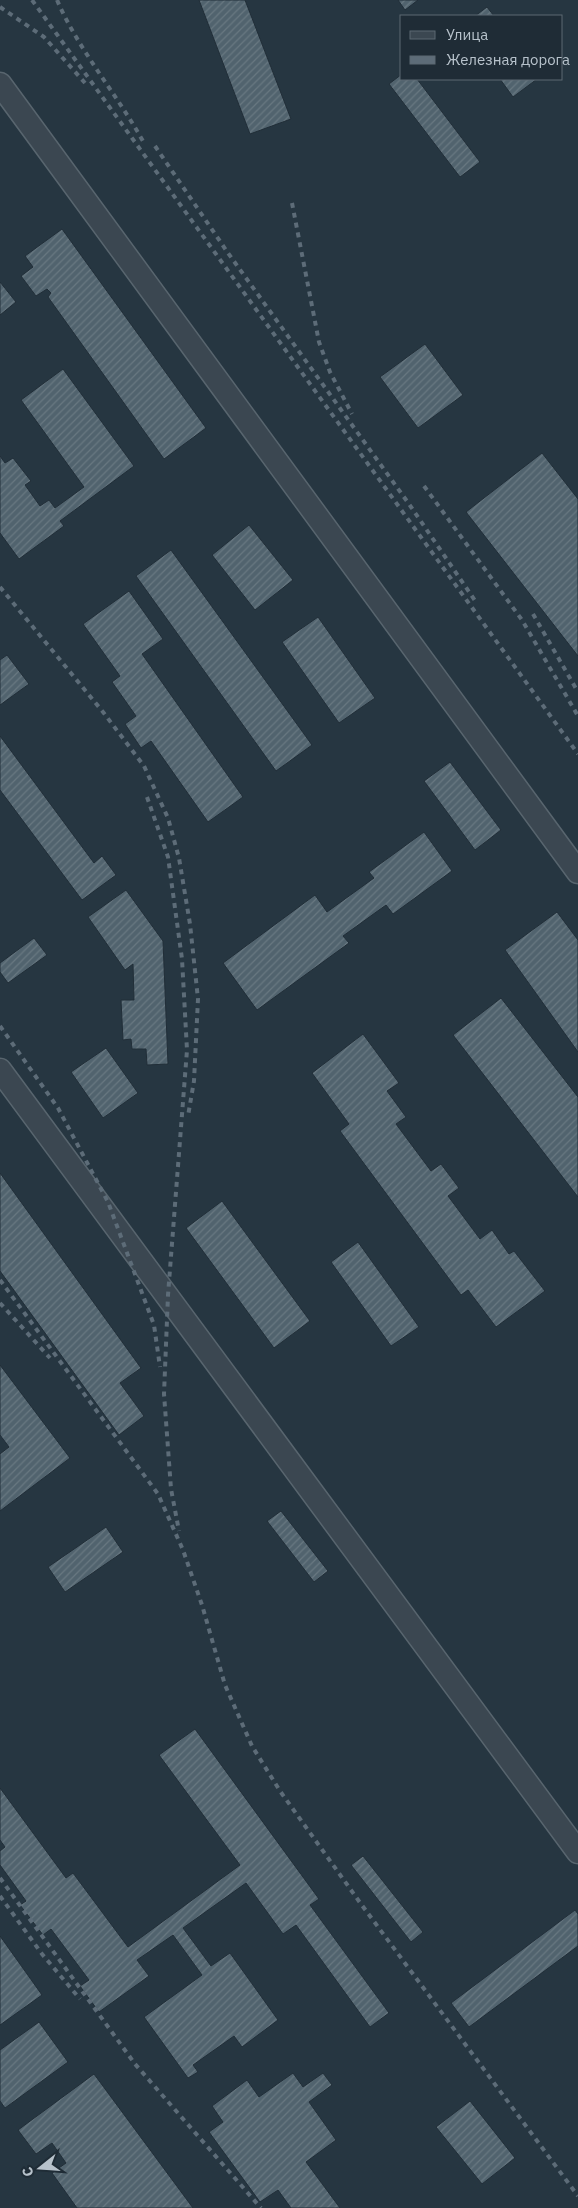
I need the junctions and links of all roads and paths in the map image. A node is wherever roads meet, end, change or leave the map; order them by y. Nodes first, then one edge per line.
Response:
1 (0, 84) edge
2 (578, 872) edge
3 (0, 1070) edge
4 (578, 1852) edge

1 - 2 lane
3 - 4 lane

